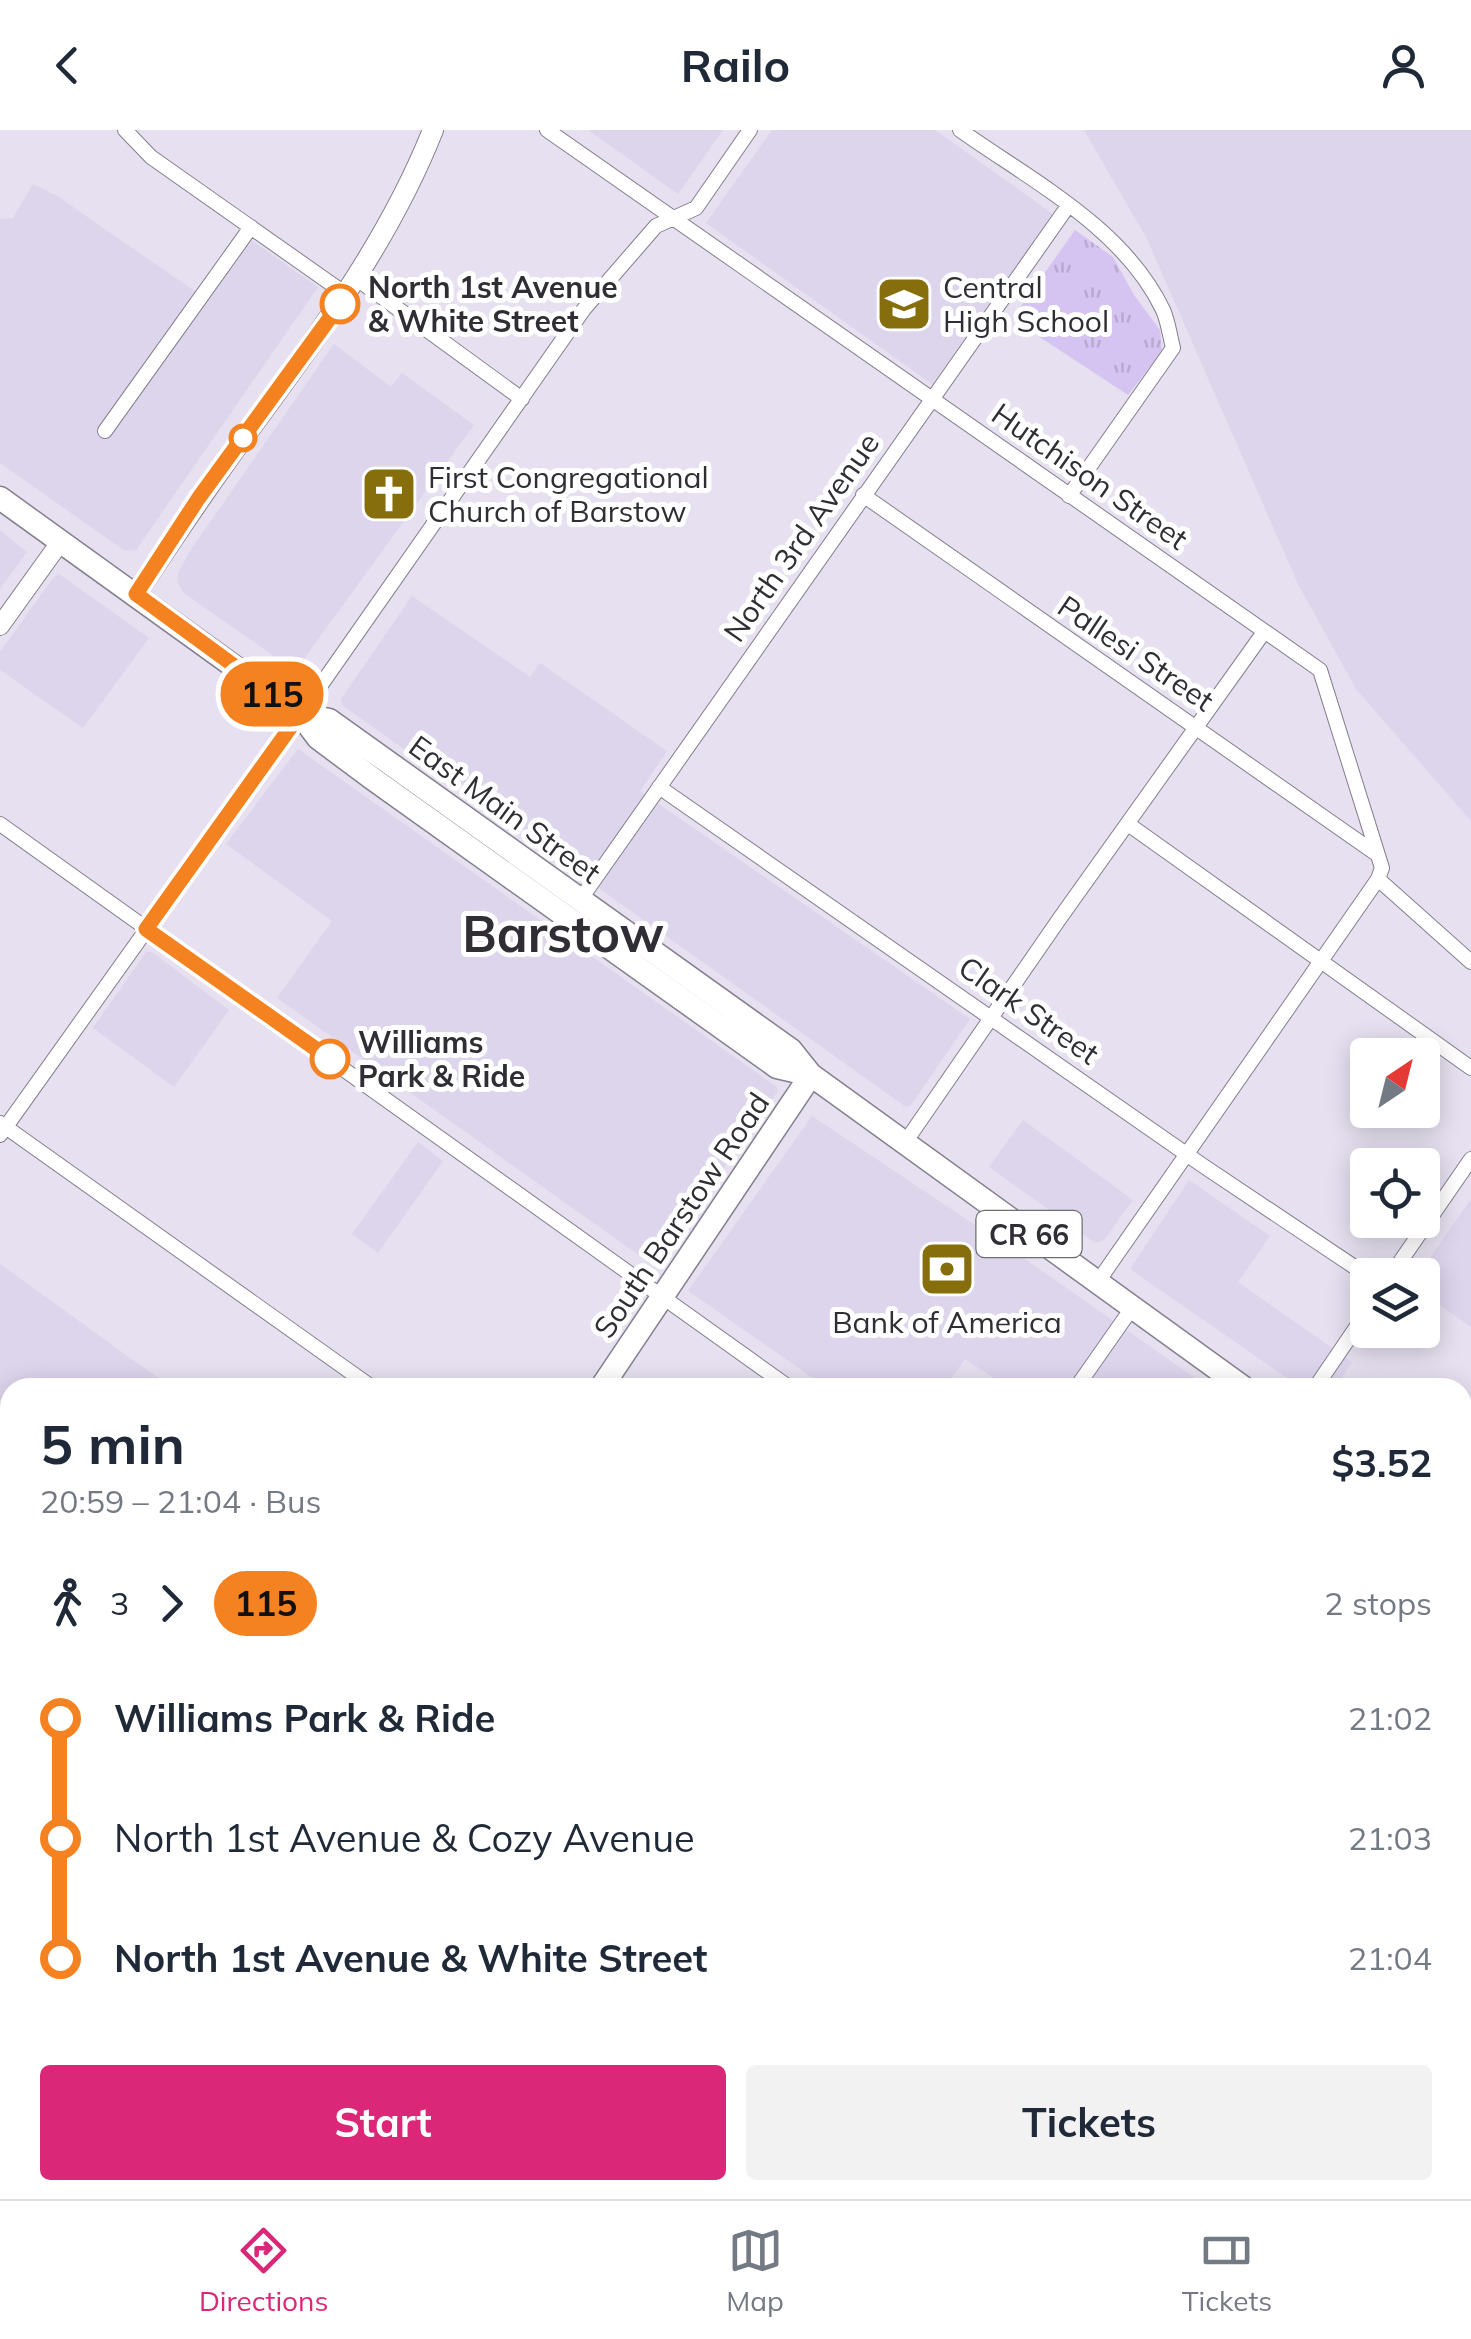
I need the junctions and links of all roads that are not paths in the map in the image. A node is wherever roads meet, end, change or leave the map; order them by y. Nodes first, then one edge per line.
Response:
1 (125, 130) edge
2 (433, 130) edge
3 (546, 130) edge
4 (750, 130) edge
5 (960, 130) edge
6 (1068, 206) junction
7 (676, 218) junction
8 (251, 227) junction
9 (352, 287) junction
10 (932, 398) junction
11 (522, 399) junction
12 (106, 431) dead end
13 (863, 495) junction
14 (1069, 496) junction
15 (0, 498) edge
16 (61, 541) junction
17 (136, 594) junction
18 (0, 626) edge
19 (1264, 632) junction
20 (300, 714) junction
21 (1197, 727) junction
22 (659, 786) junction
23 (0, 824) edge
24 (1128, 824) junction
25 (1378, 856) junction
26 (1378, 879) junction
27 (580, 900) junction
28 (146, 929) junction
29 (1322, 960) junction
30 (1471, 962) edge
31 (993, 1018) junction
32 (1471, 1068) edge
33 (810, 1076) junction
34 (2, 1128) edge
35 (904, 1144) junction
36 (1187, 1154) junction
37 (1471, 1159) edge
38 (1403, 1258) edge
39 (1350, 1264) edge
40 (1097, 1283) junction
41 (663, 1296) junction
42 (1132, 1308) junction
43 (1350, 1337) edge
44 (359, 1378) edge
45 (608, 1378) edge
46 (776, 1378) edge
47 (1083, 1378) edge
48 (1230, 1378) edge
49 (1323, 1378) edge

1 - 8 street
2 - 9 main road
3 - 7 street, Hutchison Street
4 - 7 street
5 - 6 street
6 - 10 street, North 3rd Avenue
6 - 14 street
7 - 10 street, Hutchison Street
7 - 11 street
8 - 9 street
8 - 12 street
9 - 11 street
9 - 17 main road
10 - 13 street, North 3rd Avenue
10 - 14 street, Hutchison Street
11 - 20 street
13 - 21 street, Pallesi Street
13 - 22 street, North 3rd Avenue
14 - 19 street, Hutchison Street
15 - 16 main road, CR 66
16 - 17 main road, CR 66
16 - 18 street
17 - 20 main road, East Main Street / CR 66
19 - 21 street
19 - 25 street, Hutchison Street
20 - 27 main road, East Main Street / CR 66
20 - 28 street
20 - 33 main road, East Main Street / CR 66
21 - 24 street
21 - 25 street, Pallesi Street
22 - 27 street, North 3rd Avenue
22 - 31 street, Clark Street
23 - 28 street
24 - 29 street
24 - 31 street
25 - 26 street, Hutchison Street
26 - 29 street
26 - 30 street
27 - 33 main road, East Main Street / CR 66
28 - 34 street
28 - 41 street
29 - 32 street
29 - 36 street
31 - 35 street
31 - 36 street, Clark Street
33 - 35 main road, East Main Street / CR 66
33 - 41 main road, South Barstow Road
34 - 44 street
35 - 40 main road, East Main Street / CR 66
36 - 39 street, Clark Street
36 - 40 street
37 - 38 street
40 - 42 main road, East Main Street / CR 66
41 - 45 main road, South Barstow Road
41 - 46 street
42 - 47 street
42 - 48 main road, East Main Street / CR 66
43 - 49 street

